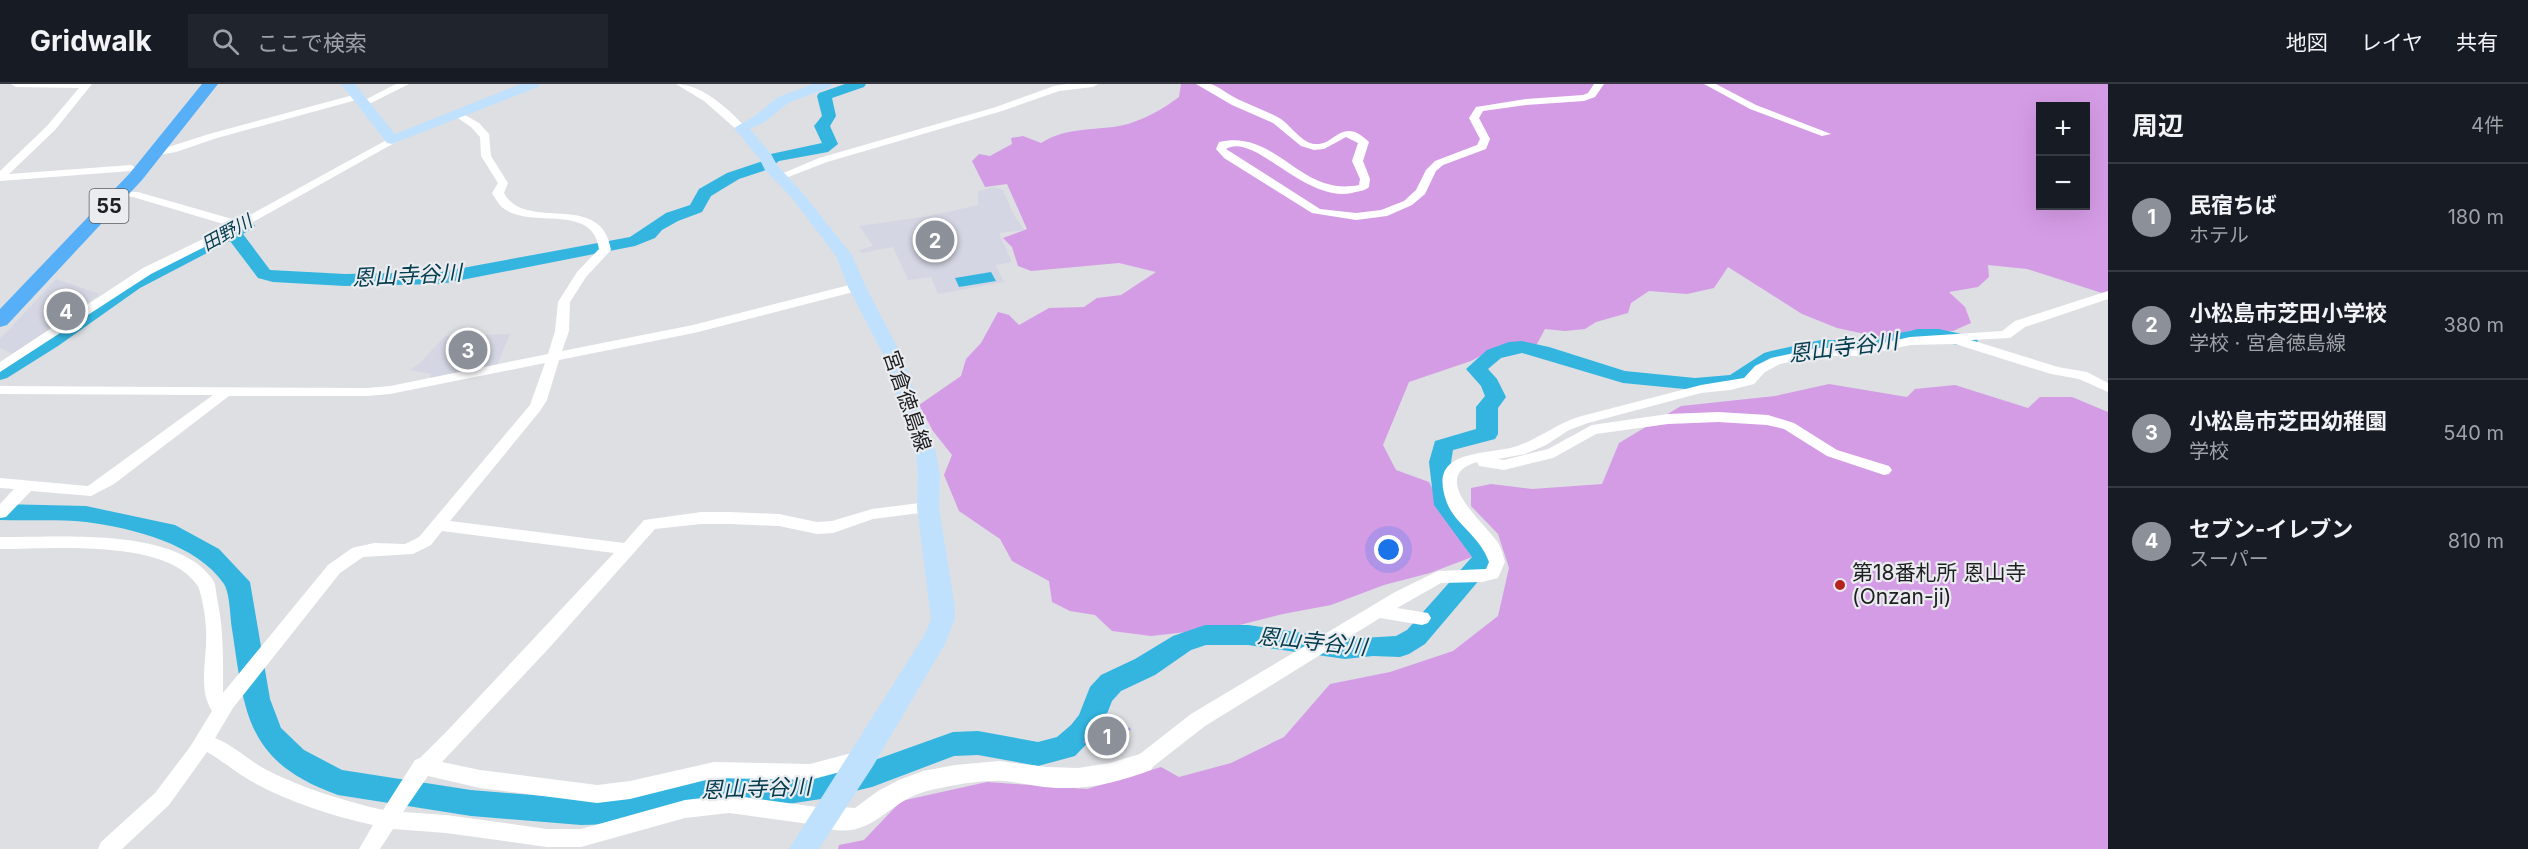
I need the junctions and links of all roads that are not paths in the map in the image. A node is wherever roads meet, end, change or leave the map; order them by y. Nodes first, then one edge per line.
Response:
1 (16, 84) edge
2 (197, 84) edge
3 (210, 84) edge
4 (348, 84) edge
5 (404, 84) edge
6 (533, 84) edge
7 (681, 84) edge
8 (825, 84) edge
9 (1093, 84) edge
10 (1201, 84) edge
11 (1599, 84) edge
12 (1709, 84) edge
13 (86, 85) edge
14 (363, 102) junction
15 (458, 114) junction
16 (741, 128) junction
17 (1826, 134) dead end
18 (392, 140) junction
19 (158, 152) junction
20 (131, 168) junction
21 (0, 177) edge
22 (779, 177) junction
23 (121, 193) junction
24 (240, 225) junction
25 (857, 287) junction
26 (2108, 295) edge
27 (0, 304) edge
28 (0, 321) edge
29 (1956, 340) junction
30 (553, 358) junction
31 (0, 368) edge
32 (2108, 388) edge
33 (0, 390) edge
34 (224, 392) junction
35 (1473, 458) junction
36 (1884, 470) dead end
37 (0, 483) edge
38 (24, 489) junction
39 (928, 507) junction
40 (0, 513) edge
41 (438, 525) junction
42 (0, 543) edge
43 (626, 549) junction
44 (1377, 611) junction
45 (1422, 618) dead end
46 (224, 707) junction
47 (203, 743) junction
48 (860, 763) junction
49 (1143, 763) joint
50 (419, 771) junction
51 (830, 808) junction
52 (391, 813) junction
53 (108, 849) edge
54 (369, 849) edge
55 (803, 849) edge

1 - 13 street
2 - 20 highway, 55
3 - 19 highway, 55
4 - 14 main road
5 - 14 street
6 - 15 main road
7 - 16 street
8 - 16 main road
9 - 22 street
10 - 11 street
12 - 17 street
13 - 21 street
14 - 18 main road
14 - 19 street
15 - 18 main road
15 - 30 street
16 - 22 main road, 宮倉徳島線
18 - 24 street
19 - 23 highway, 55
20 - 21 street
20 - 27 highway, 55
22 - 25 main road, 宮倉徳島線
23 - 24 street
23 - 28 highway, 55
24 - 31 street
25 - 30 street
25 - 39 main road, 宮倉徳島線
26 - 29 street
29 - 32 street
29 - 35 street
30 - 34 street
30 - 41 street
33 - 34 street
34 - 38 street
35 - 36 street
35 - 44 street
37 - 38 street
38 - 40 street
39 - 43 street
39 - 48 main road, 宮倉徳島線
41 - 43 street
41 - 46 street
42 - 46 street
43 - 50 street
44 - 45 street
44 - 49 street
46 - 47 street
47 - 52 street
47 - 53 street
48 - 50 street
48 - 51 main road, 宮倉徳島線
49 - 51 street
50 - 52 street
51 - 52 street
51 - 55 main road, 宮倉徳島線
52 - 54 street

